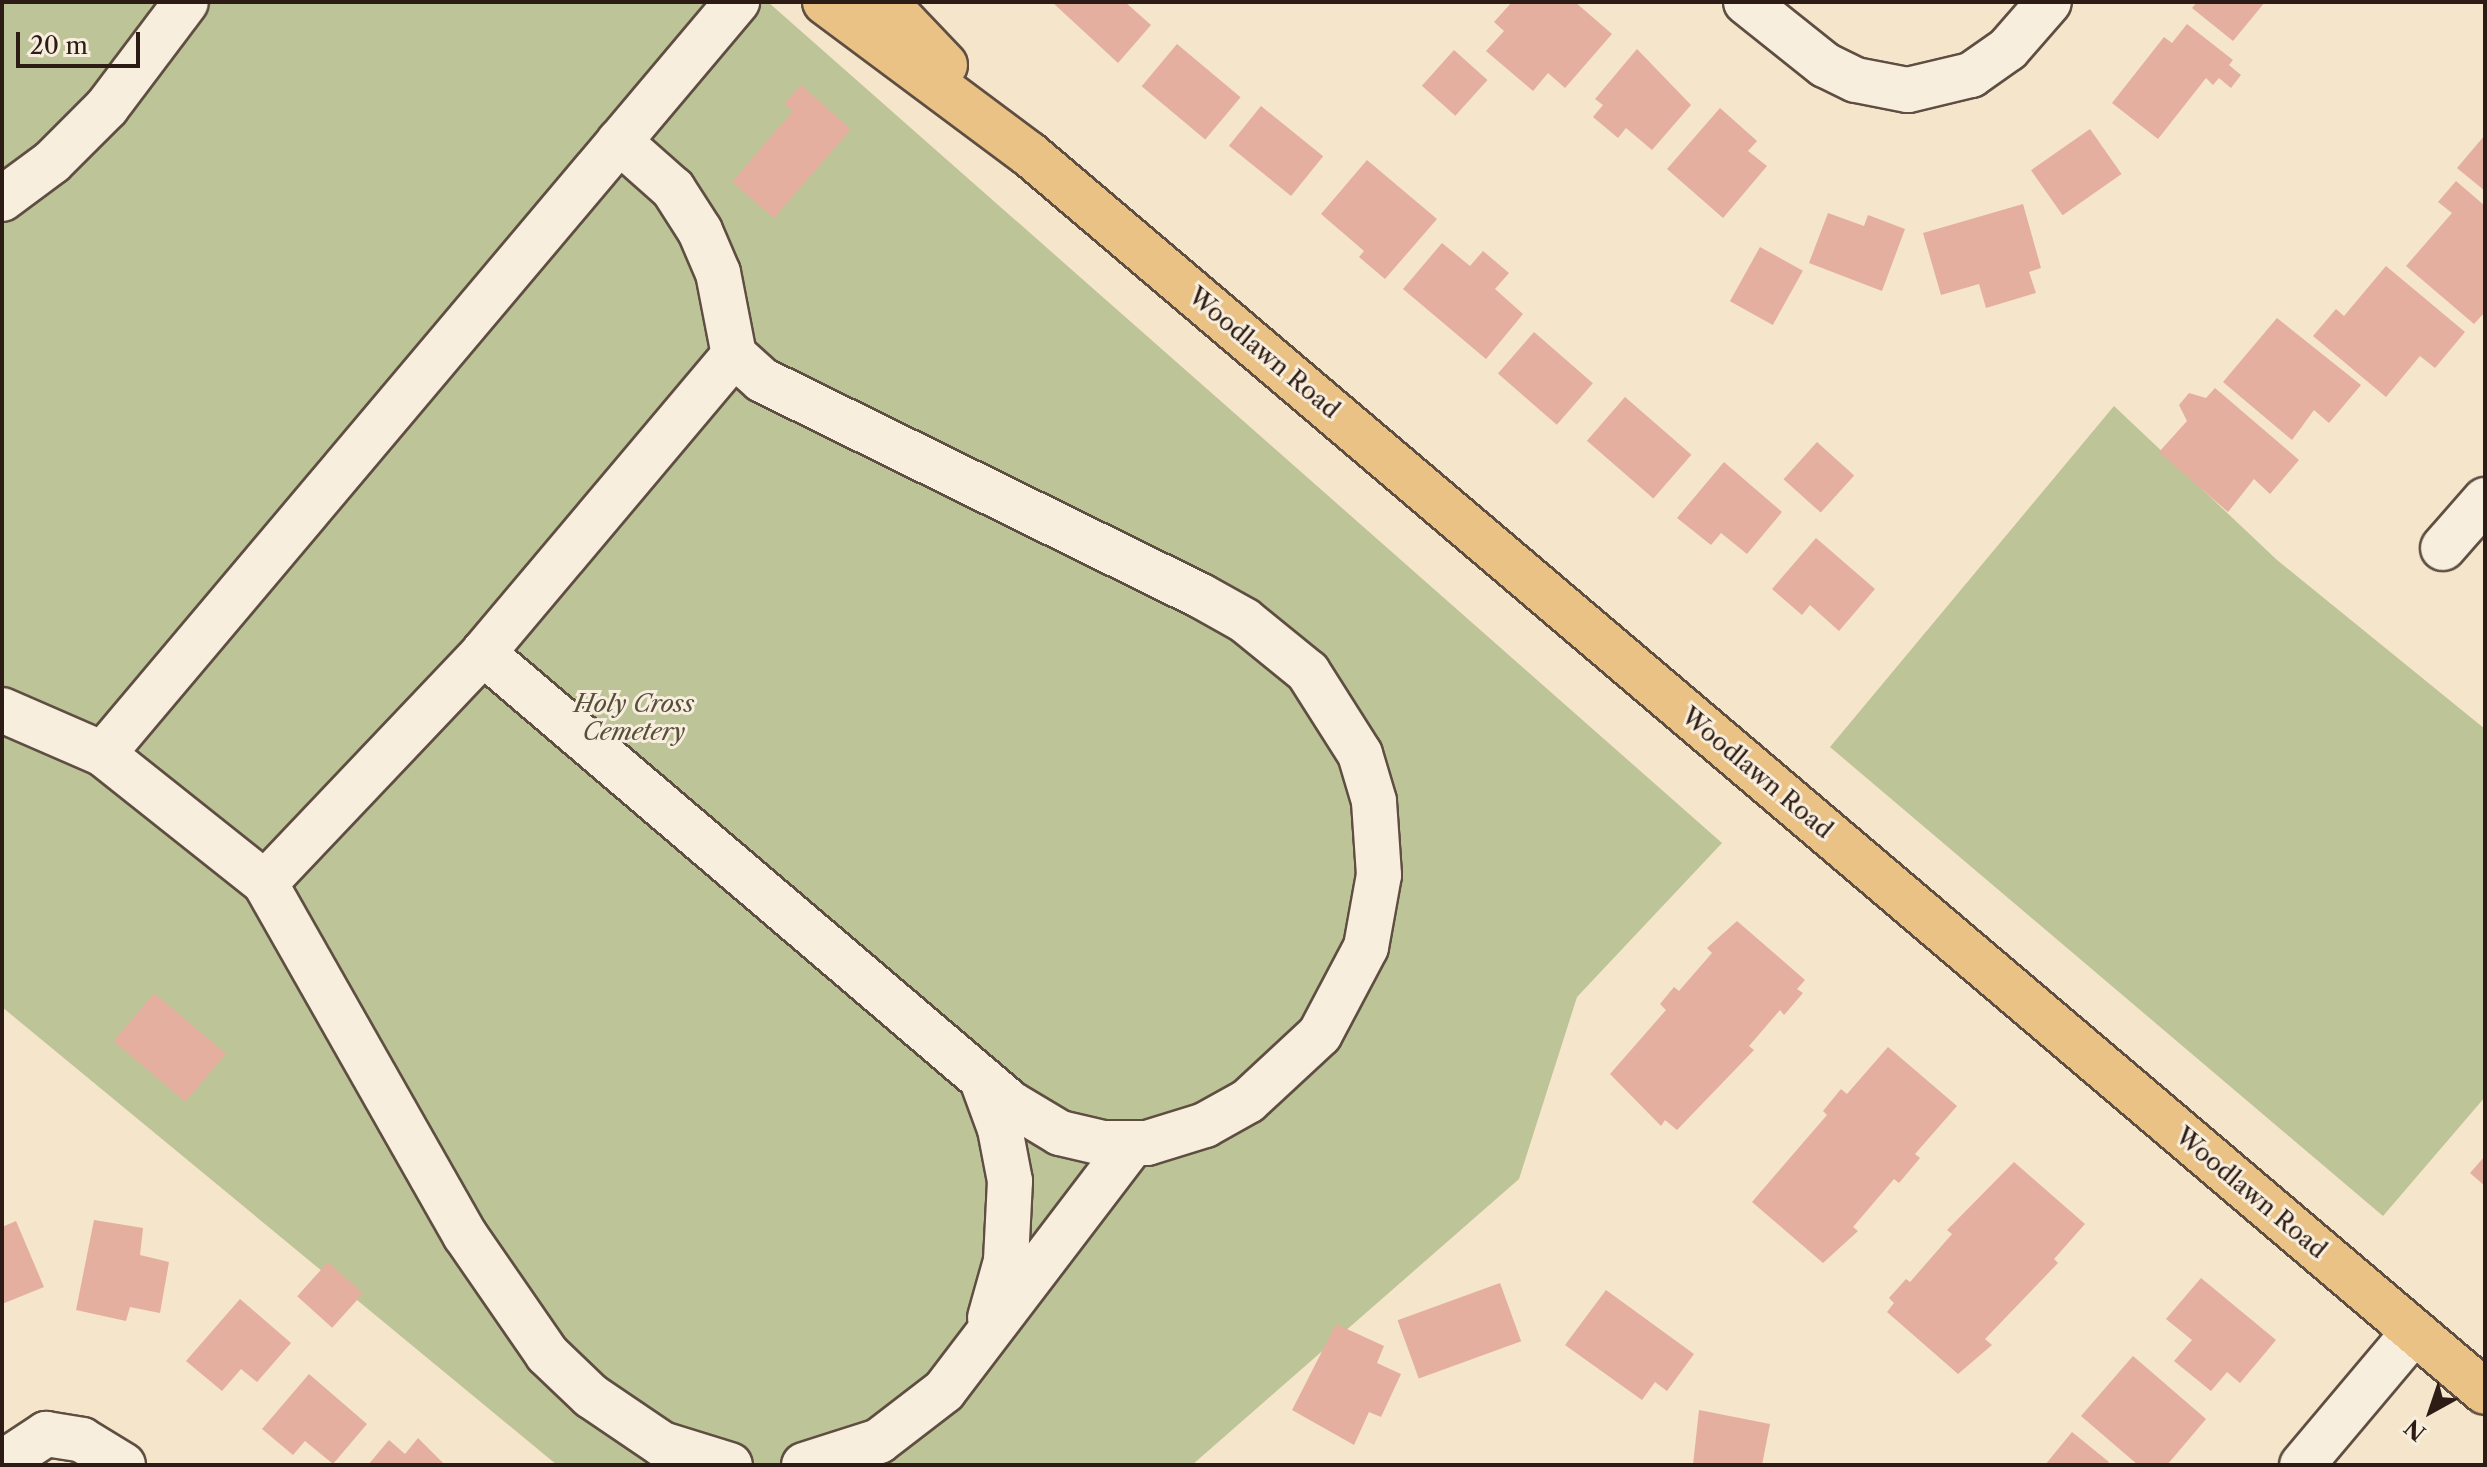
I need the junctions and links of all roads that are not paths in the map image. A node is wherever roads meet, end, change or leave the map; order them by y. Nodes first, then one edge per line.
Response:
1 (186, 2) edge
2 (737, 2) edge
3 (825, 2) edge
4 (885, 2) edge
5 (1746, 2) edge
6 (2049, 2) edge
7 (619, 141) junction
8 (1029, 154) junction
9 (2, 199) edge
10 (734, 355) junction
11 (2485, 500) edge
12 (2443, 548) dead end
13 (483, 653) junction
14 (2, 710) edge
15 (103, 754) junction
16 (265, 883) junction
17 (982, 1080) junction
18 (1132, 1144) junction
19 (2414, 1332) junction
20 (969, 1360) junction
21 (2485, 1392) edge
22 (2, 1463) edge
23 (123, 1465) edge
24 (730, 1465) edge
25 (804, 1465) edge
26 (2302, 1465) edge

1 - 9 street
2 - 7 street
3 - 8 main road, Woodlawn Road
4 - 8 main road, Woodlawn Road
5 - 6 street
7 - 10 street
7 - 15 street
8 - 19 main road, Woodlawn Road
10 - 13 street
10 - 18 street
11 - 12 street
13 - 16 street
13 - 17 street
14 - 15 street
15 - 16 street
16 - 24 street
17 - 18 street
17 - 20 street
18 - 20 street
19 - 21 main road, Woodlawn Road
19 - 26 street
20 - 25 street
22 - 23 street

